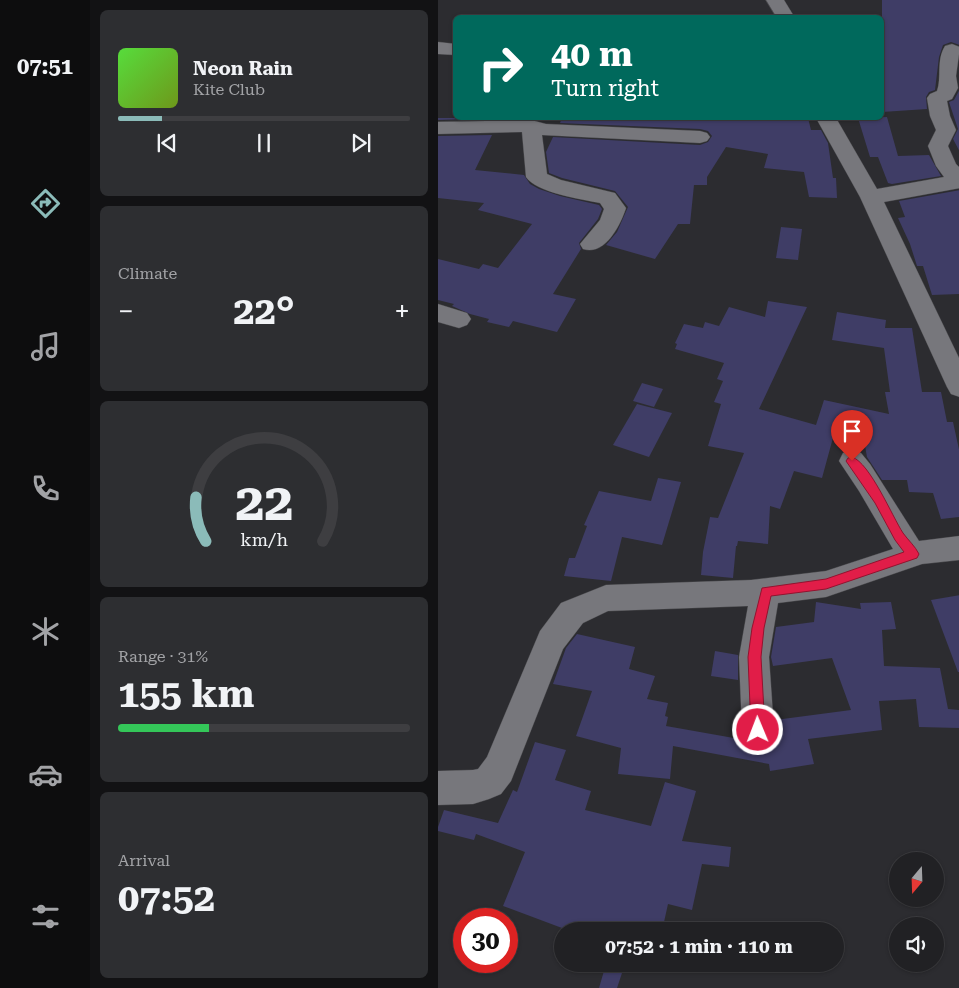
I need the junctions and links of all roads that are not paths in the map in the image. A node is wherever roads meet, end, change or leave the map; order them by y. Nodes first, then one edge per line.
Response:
1 (775, 0) edge
2 (784, 15) edge
3 (438, 48) edge
4 (453, 50) edge
5 (952, 50) dead end
6 (950, 115) edge
7 (827, 120) edge
8 (531, 126) junction
9 (438, 128) edge
10 (700, 137) dead end
11 (959, 181) edge
12 (871, 198) junction
13 (591, 244) dead end
14 (960, 387) edge
15 (852, 461) dead end
16 (960, 548) edge
17 (913, 554) junction
18 (766, 591) junction
19 (758, 730) dead end
20 (438, 788) edge

1 - 2 street
3 - 4 street
5 - 6 street
6 - 11 street
7 - 12 street
8 - 9 street
8 - 10 street
8 - 13 street
11 - 12 street
12 - 14 street
15 - 17 street
16 - 17 street
17 - 18 street
18 - 19 street
18 - 20 street

